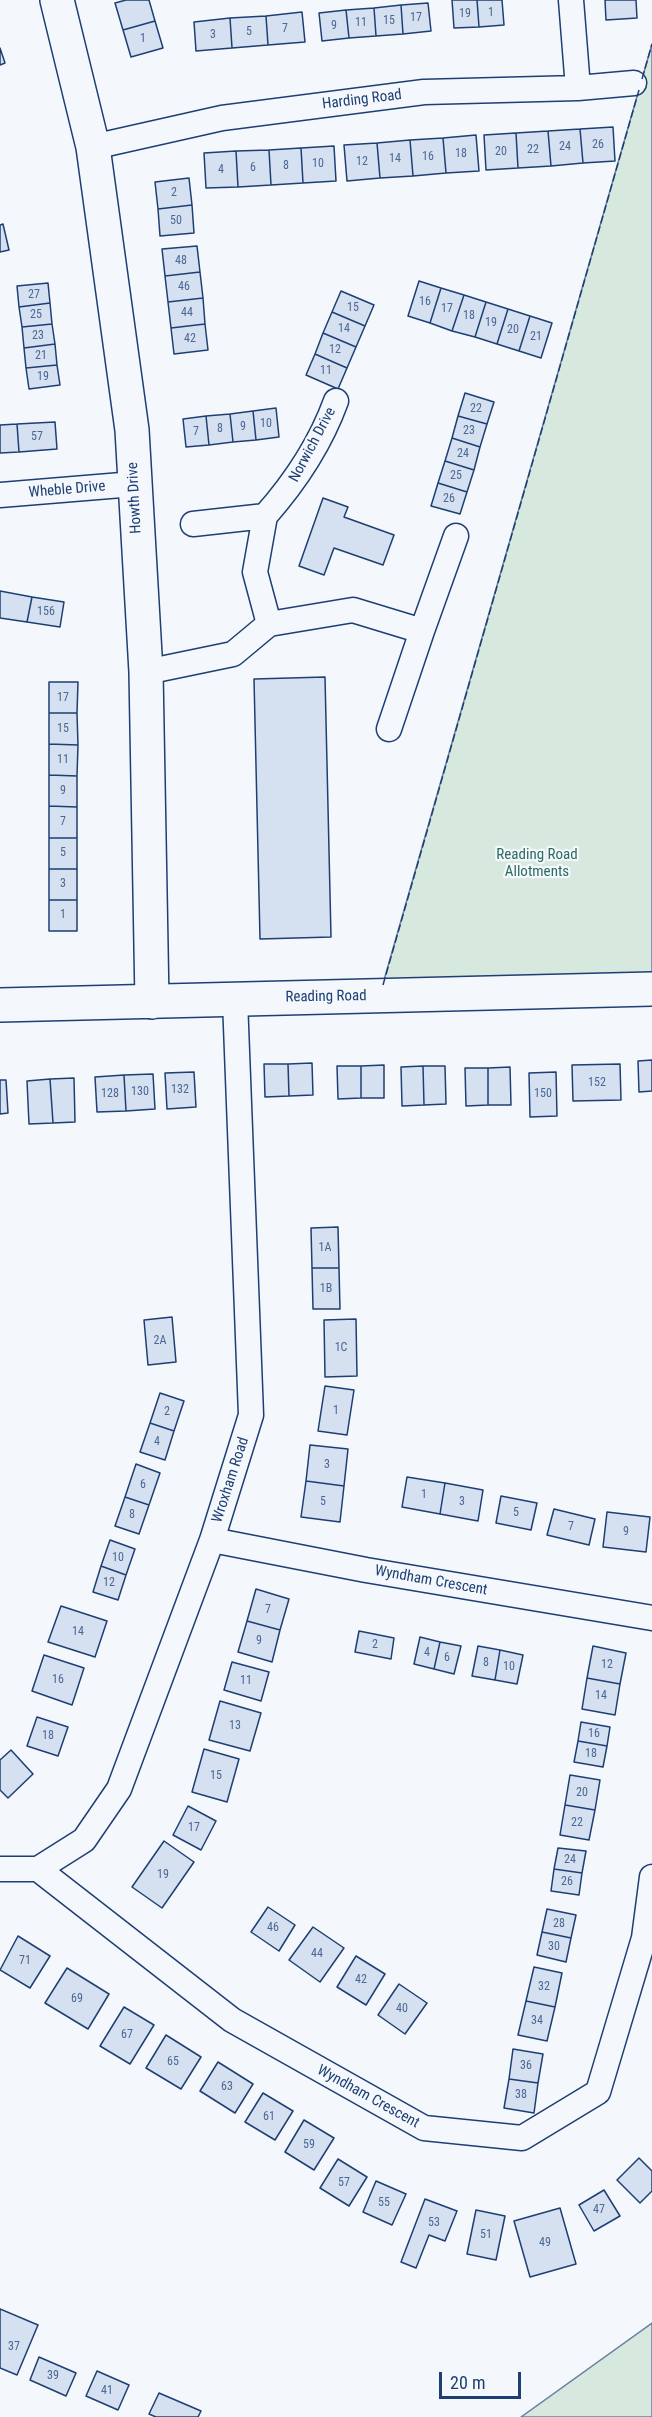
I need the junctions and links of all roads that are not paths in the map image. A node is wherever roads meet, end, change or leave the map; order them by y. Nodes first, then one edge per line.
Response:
1 (57, 0) edge
2 (571, 0) edge
3 (634, 83) dead end
4 (578, 88) junction
5 (93, 147) junction
6 (336, 401) dead end
7 (134, 484) junction
8 (0, 495) edge
9 (265, 516) junction
10 (194, 524) dead end
11 (456, 536) dead end
12 (269, 624) junction
13 (422, 631) junction
14 (146, 672) junction
15 (389, 729) dead end
16 (652, 989) edge
17 (235, 1000) junction
18 (152, 1002) junction
19 (0, 1005) edge
20 (212, 1540) junction
21 (652, 1618) edge
22 (0, 1869) edge
23 (38, 1869) junction
24 (652, 1877) edge

1 - 5 street, Howth Drive
2 - 4 street
3 - 4 street, Harding Road
4 - 5 street, Harding Road
5 - 7 street, Howth Drive
6 - 9 street, Norwich Drive
7 - 8 street, Wheble Drive
7 - 14 street, Howth Drive
9 - 10 street
9 - 12 street
11 - 13 street
12 - 13 street
12 - 14 street
13 - 15 street
14 - 18 street, Howth Drive
16 - 17 street, Reading Road
17 - 18 street, Reading Road
17 - 20 street, Wroxham Road
18 - 19 street, Reading Road
20 - 21 street, Wyndham Crescent
20 - 23 street, Wroxham Road
22 - 23 street
23 - 24 street, Wyndham Crescent

